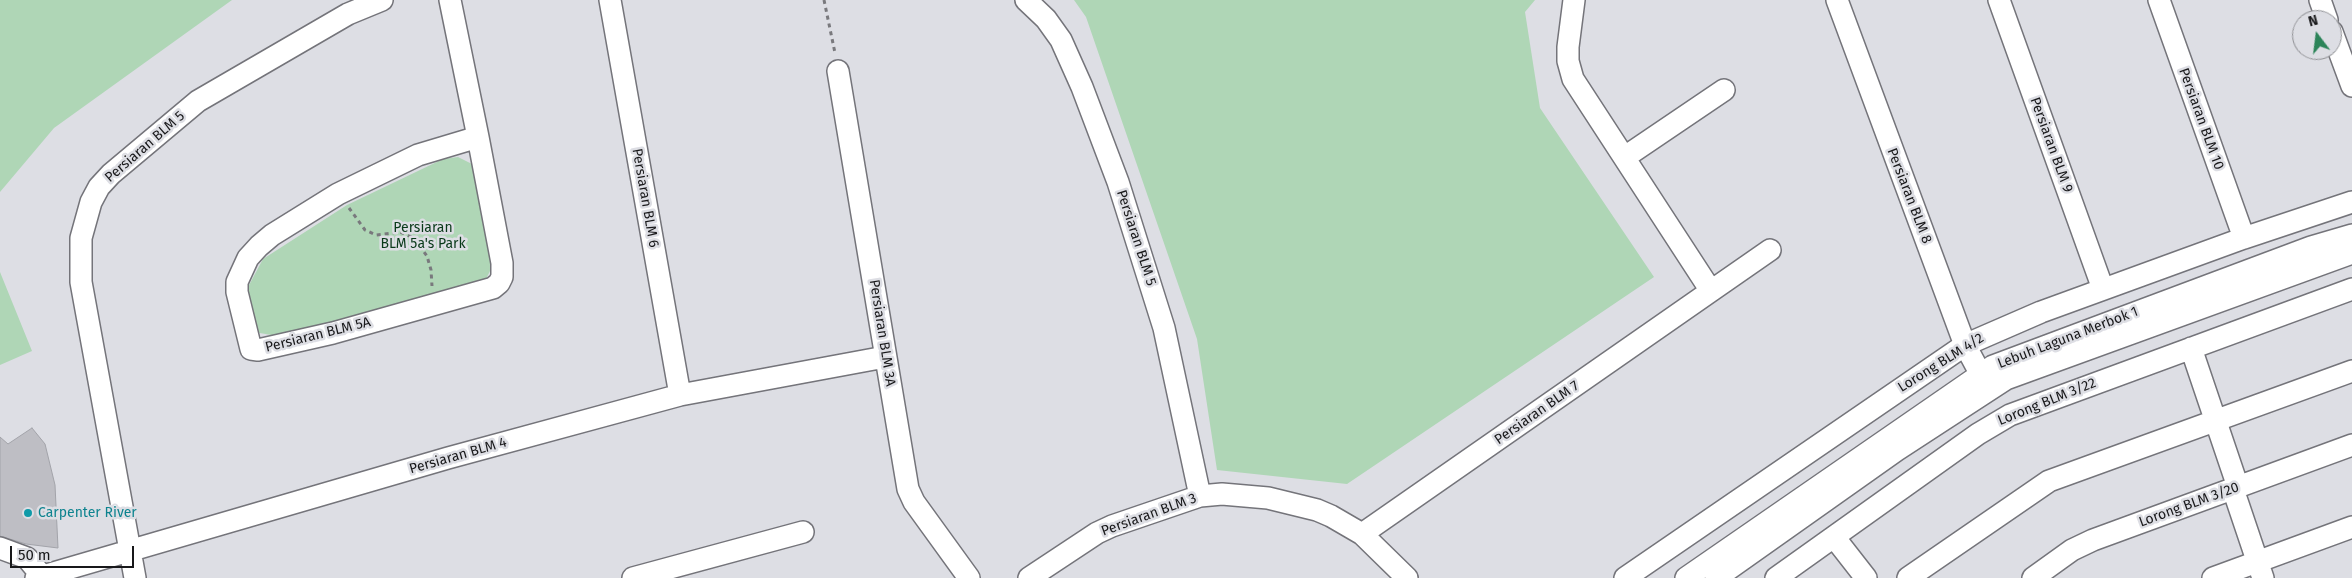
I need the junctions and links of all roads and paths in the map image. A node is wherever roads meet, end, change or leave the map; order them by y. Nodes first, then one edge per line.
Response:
1 (382, 0) edge
2 (450, 0) edge
3 (610, 0) edge
4 (824, 0) edge
5 (1026, 0) edge
6 (1574, 0) edge
7 (1837, 0) edge
8 (1999, 0) edge
9 (2159, 0) edge
10 (2342, 48) edge
11 (838, 71) joint
12 (2352, 86) edge
13 (1724, 90) dead end
14 (478, 137) junction
15 (1625, 157) junction
16 (338, 194) junction
17 (2352, 202) edge
18 (2352, 235) edge
19 (2244, 238) junction
20 (1770, 250) dead end
21 (2352, 253) edge
22 (2103, 289) junction
23 (2352, 289) edge
24 (1711, 291) junction
25 (433, 304) junction
26 (1965, 345) junction
27 (2191, 348) junction
28 (885, 357) junction
29 (2352, 371) edge
30 (1984, 381) junction
31 (680, 395) junction
32 (2216, 422) junction
33 (2352, 446) edge
34 (2236, 488) junction
35 (1200, 496) junction
36 (2352, 527) edge
37 (803, 532) dead end
38 (1362, 534) junction
39 (1834, 537) junction
40 (0, 548) edge
41 (130, 552) junction
42 (694, 570) edge
43 (2057, 570) edge
44 (2260, 570) edge
45 (39, 577) edge
46 (135, 578) edge
47 (633, 578) edge
48 (969, 578) edge
49 (1029, 578) edge
50 (1407, 578) edge
51 (1626, 578) edge
52 (1686, 578) edge
53 (1716, 578) edge
54 (1776, 578) edge
55 (1866, 578) edge
56 (1908, 578) edge
57 (2033, 578) edge
58 (2212, 578) edge

1 - 41 street, Persiaran BLM 5
2 - 14 street, Persiaran BLM 5A
3 - 31 street, Persiaran BLM 6
4 - 11 path
5 - 35 street, Persiaran BLM 5
6 - 15 street
7 - 26 street, Persiaran BLM 8
8 - 22 street, Persiaran BLM 9
9 - 19 street, Persiaran BLM 10
10 - 12 street
11 - 28 street, Persiaran BLM 3A
13 - 15 street
14 - 16 street, Persiaran BLM 5A
14 - 25 street, Persiaran BLM 5A
15 - 24 street
16 - 25 path
16 - 25 street, Persiaran BLM 5A
17 - 19 street, Lorong BLM 4/2
18 - 30 street, Lebuh Laguna Merbok 1
19 - 22 street, Lorong BLM 4/2
20 - 24 street, Persiaran BLM 7
21 - 30 street, Lebuh Laguna Merbok 1
22 - 26 street, Lorong BLM 4/2
23 - 27 street, Lorong BLM 3/22
24 - 38 street, Persiaran BLM 7
26 - 30 street, Persiaran BLM 8
26 - 51 street, Lorong BLM 4/2
27 - 32 street
27 - 39 street, Lorong BLM 3/22
28 - 31 street, Persiaran BLM 4
28 - 48 street, Persiaran BLM 3A
29 - 32 street
30 - 52 street, Lebuh Laguna Merbok 1
30 - 53 street, Lebuh Laguna Merbok 1
31 - 41 street, Persiaran BLM 4
32 - 34 street
32 - 56 street
33 - 34 street, Lorong BLM 3/20
34 - 43 street, Lorong BLM 3/20
34 - 44 street
35 - 38 street, Persiaran BLM 3
35 - 49 street, Persiaran BLM 3
36 - 44 street
37 - 42 street
38 - 50 street, Persiaran BLM 3
39 - 54 street, Lorong BLM 3/22
39 - 55 street
40 - 45 street
41 - 45 street, Persiaran BLM 4
41 - 46 street, Persiaran BLM 5
42 - 47 street
43 - 57 street, Lorong BLM 3/20
44 - 58 street

